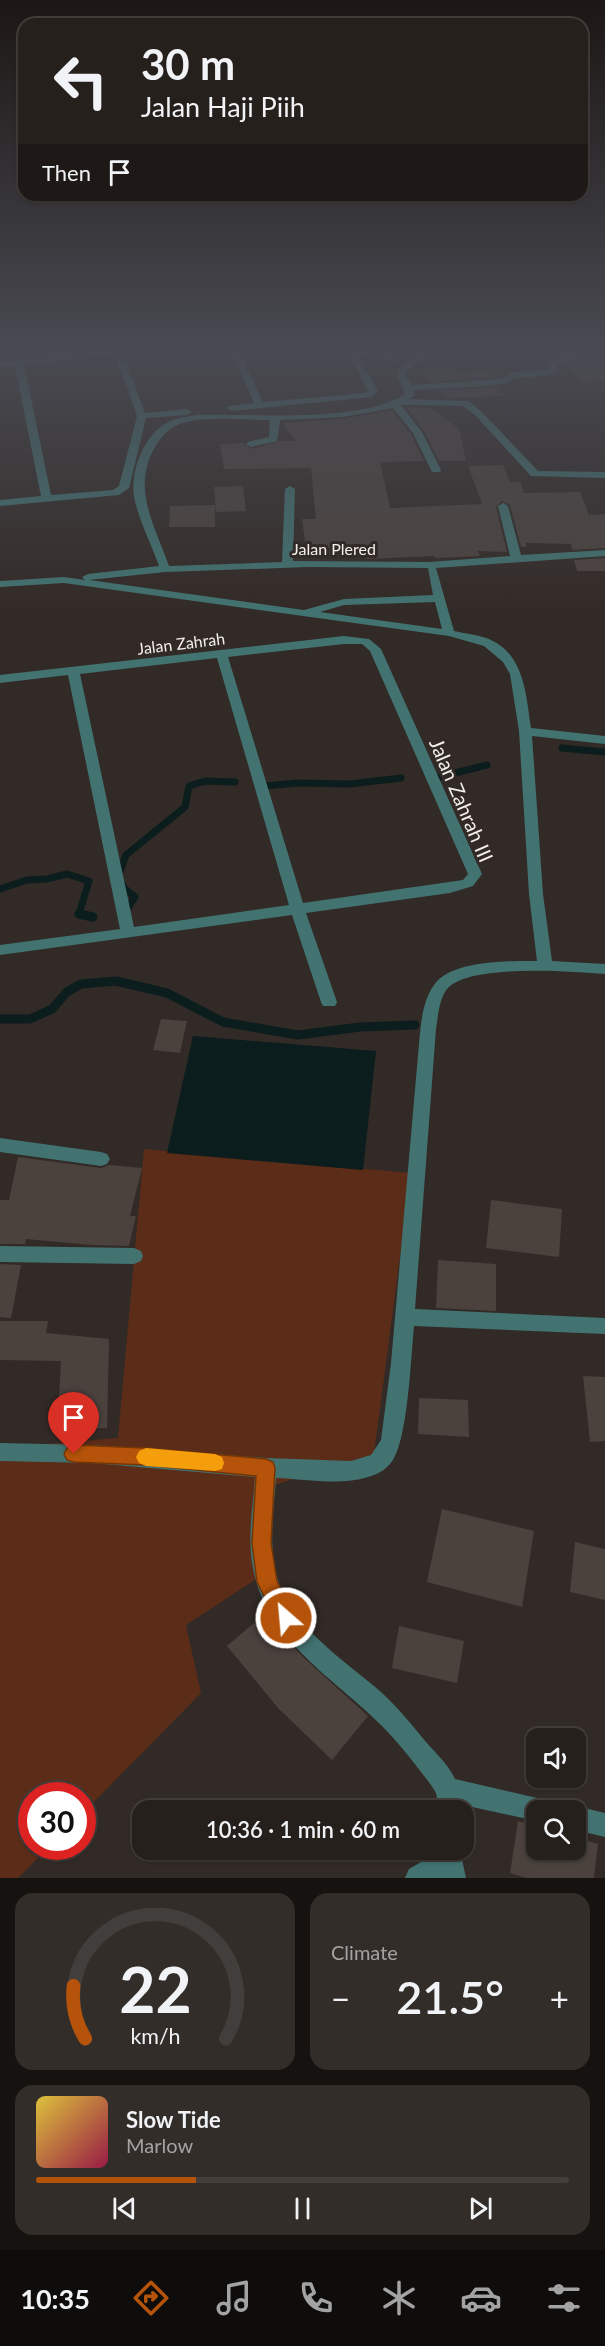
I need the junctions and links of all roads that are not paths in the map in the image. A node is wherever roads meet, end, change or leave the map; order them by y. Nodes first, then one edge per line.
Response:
1 (35, 439) edge
2 (137, 439) edge
3 (156, 439) edge
4 (274, 439) edge
5 (420, 439) edge
6 (502, 439) edge
7 (251, 444) dead end
8 (436, 470) dead end
9 (605, 475) edge
10 (290, 489) dead end
11 (47, 499) junction
12 (0, 504) edge
13 (502, 506) dead end
14 (605, 553) edge
15 (516, 559) junction
16 (287, 564) junction
17 (165, 569) junction
18 (432, 570) dead end
19 (64, 580) junction
20 (0, 584) edge
21 (440, 598) junction
22 (303, 613) junction
23 (449, 633) junction
24 (365, 641) joint
25 (222, 655) junction
26 (73, 672) junction
27 (0, 679) edge
28 (525, 731) junction
29 (605, 740) edge
30 (297, 909) junction
31 (128, 933) junction
32 (0, 950) edge
33 (544, 965) junction
34 (605, 969) edge
35 (329, 1002) dead end
36 (0, 1146) edge
37 (101, 1159) dead end
38 (0, 1254) edge
39 (134, 1256) dead end
40 (405, 1317) junction
41 (605, 1326) edge
42 (0, 1452) edge
43 (266, 1468) junction
44 (450, 1800) edge
45 (474, 1803) edge
46 (526, 1808) edge
47 (586, 1820) edge
48 (605, 1825) edge
49 (450, 1862) edge
50 (418, 1878) edge

1 - 11 street
2 - 11 street
3 - 17 street
4 - 7 street
5 - 8 street
6 - 9 street
10 - 16 street
11 - 12 street
13 - 15 street
14 - 15 street, Jalan Plered
15 - 16 street, Jalan Plered
16 - 17 street, Jalan Plered
17 - 19 street, Jalan Plered
18 - 21 street
19 - 20 street
19 - 22 street
21 - 22 street
21 - 23 street
22 - 23 street
23 - 28 street
24 - 25 street, Jalan Zahrah
24 - 30 street, Jalan Zahrah III
25 - 26 street, Jalan Zahrah
25 - 30 street
26 - 27 street, Jalan Zahrah
26 - 31 street
28 - 29 street
28 - 33 street
30 - 31 street
30 - 35 street
31 - 32 street
33 - 34 street
33 - 40 street
36 - 37 street
38 - 39 street
40 - 41 street
40 - 43 street
42 - 43 street
43 - 44 street
45 - 46 street
47 - 48 street
49 - 50 street

